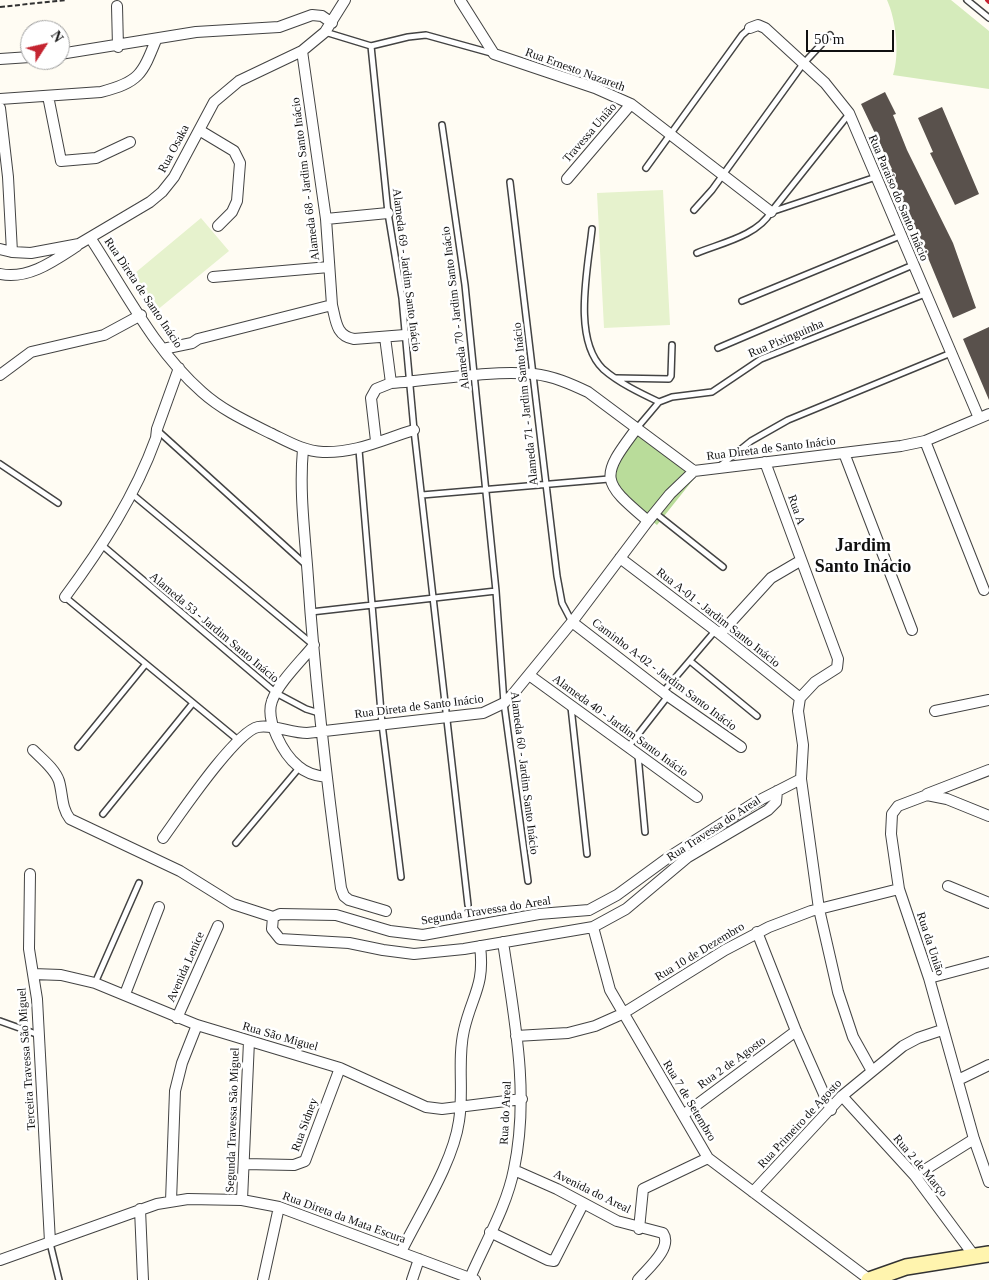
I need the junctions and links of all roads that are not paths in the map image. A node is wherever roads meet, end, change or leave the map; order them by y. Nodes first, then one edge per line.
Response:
1 (345, 0) edge
2 (460, 0) edge
3 (967, 0) edge
4 (117, 6) dead end
5 (989, 18) edge
6 (332, 23) junction
7 (750, 28) joint
8 (325, 32) junction
9 (830, 35) dead end
10 (156, 40) junction
11 (118, 46) junction
12 (371, 46) junction
13 (302, 51) junction
14 (70, 53) edge
15 (494, 54) junction
16 (20, 58) edge
17 (0, 59) edge
18 (803, 64) junction
19 (48, 96) junction
20 (0, 99) edge
21 (631, 104) junction
22 (0, 108) edge
23 (849, 113) junction
24 (442, 125) dead end
25 (199, 130) junction
26 (670, 134) junction
27 (130, 142) dead end
28 (646, 168) dead end
29 (723, 174) junction
30 (876, 177) junction
31 (567, 178) dead end
32 (510, 182) dead end
33 (694, 210) dead end
34 (770, 212) junction
35 (388, 213) junction
36 (326, 219) junction
37 (218, 226) dead end
38 (592, 229) dead end
39 (900, 236) junction
40 (91, 239) junction
41 (80, 244) junction
42 (0, 248) edge
43 (12, 252) junction
44 (697, 253) dead end
45 (913, 265) junction
46 (329, 267) junction
47 (0, 274) edge
48 (213, 277) dead end
49 (925, 294) junction
50 (742, 301) dead end
51 (332, 305) junction
52 (141, 315) junction
53 (405, 335) junction
54 (385, 337) junction
55 (672, 345) dead end
56 (718, 348) dead end
57 (163, 349) junction
58 (952, 352) junction
59 (179, 368) junction
60 (534, 374) junction
61 (0, 376) edge
62 (474, 376) junction
63 (616, 378) junction
64 (409, 382) junction
65 (391, 383) junction
66 (659, 402) junction
67 (984, 416) edge
68 (637, 428) junction
69 (157, 429) junction
70 (414, 430) junction
71 (376, 441) junction
72 (925, 441) junction
73 (303, 449) junction
74 (359, 450) junction
75 (844, 453) junction
76 (765, 462) junction
77 (0, 464) edge
78 (720, 466) junction
79 (694, 471) junction
80 (609, 478) junction
81 (544, 483) junction
82 (485, 489) junction
83 (132, 494) junction
84 (422, 495) junction
85 (58, 503) dead end
86 (652, 517) junction
87 (103, 546) junction
88 (620, 558) junction
89 (800, 561) junction
90 (307, 566) junction
91 (723, 567) dead end
92 (984, 590) dead end
93 (496, 591) junction
94 (65, 597) joint
95 (434, 597) junction
96 (373, 604) junction
97 (310, 612) junction
98 (572, 622) junction
99 (912, 630) dead end
100 (718, 632) junction
101 (314, 645) junction
102 (690, 661) junction
103 (145, 665) junction
104 (529, 675) junction
105 (276, 693) junction
106 (666, 694) junction
107 (800, 698) junction
108 (989, 700) edge
109 (193, 703) junction
110 (504, 703) junction
111 (571, 704) junction
112 (935, 711) dead end
113 (320, 713) junction
114 (757, 716) dead end
115 (446, 718) junction
116 (382, 724) junction
117 (274, 727) junction
118 (322, 732) junction
119 (238, 740) junction
120 (78, 747) dead end
121 (740, 747) dead end
122 (633, 749) junction
123 (33, 750) dead end
124 (299, 768) junction
125 (989, 770) edge
126 (326, 777) junction
127 (801, 779) junction
128 (777, 791) junction
129 (926, 795) junction
130 (697, 797) dead end
131 (104, 814) dead end
132 (989, 816) edge
133 (645, 832) dead end
134 (163, 838) dead end
135 (236, 843) dead end
136 (588, 854) dead end
137 (30, 874) dead end
138 (401, 877) dead end
139 (528, 881) dead end
140 (139, 883) dead end
141 (948, 886) dead end
142 (899, 889) junction
143 (989, 903) edge
144 (468, 905) dead end
145 (159, 907) dead end
146 (819, 909) junction
147 (386, 911) dead end
148 (272, 917) junction
149 (218, 926) dead end
150 (594, 927) junction
151 (757, 932) junction
152 (503, 942) junction
153 (480, 946) junction
154 (989, 962) edge
155 (33, 974) junction
156 (929, 978) junction
157 (95, 983) junction
158 (125, 994) junction
159 (622, 1014) junction
160 (177, 1018) junction
161 (0, 1021) edge
162 (197, 1025) junction
163 (942, 1030) junction
164 (796, 1031) junction
165 (39, 1036) junction
166 (516, 1036) junction
167 (249, 1041) junction
168 (989, 1065) edge
169 (340, 1068) junction
170 (872, 1071) junction
171 (958, 1080) junction
172 (842, 1096) junction
173 (522, 1099) junction
174 (460, 1106) junction
175 (831, 1110) junction
176 (683, 1114) junction
177 (974, 1139) junction
178 (708, 1158) junction
179 (244, 1164) junction
180 (514, 1170) junction
181 (915, 1176) junction
182 (989, 1182) edge
183 (753, 1192) junction
184 (242, 1200) junction
185 (171, 1201) junction
186 (582, 1204) junction
187 (279, 1207) junction
188 (140, 1209) junction
189 (639, 1228) junction
190 (490, 1232) junction
191 (50, 1242) junction
192 (401, 1252) junction
193 (982, 1256) edge
194 (419, 1259) junction
195 (0, 1260) edge
196 (473, 1279) edge
197 (59, 1280) edge
198 (143, 1280) edge
199 (263, 1280) edge
200 (412, 1280) edge
201 (638, 1280) edge
202 (869, 1280) edge

1 - 6 street, Rua Osaka
2 - 15 street
3 - 5 lane
4 - 11 street
6 - 8 street, Rua Osaka
6 - 10 street
7 - 18 street, Rua Paraiso do Santo Inâcio
7 - 26 lane
8 - 12 lane
8 - 13 street, Rua Osaka
9 - 18 lane
10 - 11 street
10 - 19 street
11 - 14 street
12 - 15 lane, Rua Ernesto Nazareth
12 - 35 lane, Alameda 69 - Jardim Santo Inácio
13 - 25 street, Rua Osaka
13 - 36 street, Alameda 68 - Jardim Santo Inácio
15 - 21 street, Rua Ernesto Nazareth
16 - 17 street
18 - 23 street, Rua Paraiso do Santo Inâcio
18 - 29 lane
19 - 20 street
19 - 27 street
21 - 26 street, Rua Ernesto Nazareth
21 - 31 street, Travessa União
22 - 43 street
23 - 30 street, Rua Paraiso do Santo Inâcio
23 - 34 lane
24 - 62 lane, Alameda 70 - Jardim Santo Inácio
25 - 37 street
25 - 40 street, Rua Osaka
26 - 28 lane
26 - 29 street, Rua Ernesto Nazareth
29 - 33 lane
29 - 34 street, Rua Ernesto Nazareth
30 - 34 lane
30 - 39 street, Rua Paraiso do Santo Inâcio
32 - 60 lane, Alameda 71 - Jardim Santo Inácio
34 - 44 lane
35 - 36 street
35 - 53 lane, Alameda 69 - Jardim Santo Inácio
36 - 46 street, Alameda 68 - Jardim Santo Inácio
38 - 63 lane
39 - 45 street, Rua Paraiso do Santo Inâcio
39 - 50 lane
40 - 41 street, Rua Osaka
40 - 52 street, Rua Direta de Santo Inácio
41 - 43 street, Rua Osaka
41 - 47 street
42 - 43 street, Rua Osaka
45 - 49 street, Rua Paraiso do Santo Inâcio
45 - 56 lane
46 - 48 street
46 - 51 street, Alameda 68 - Jardim Santo Inácio
49 - 58 street, Rua Paraiso do Santo Inâcio
49 - 66 lane, Rua Pixinguinha
51 - 54 street, Alameda 68 - Jardim Santo Inácio
51 - 57 street
52 - 57 street, Rua Direta de Santo Inácio
52 - 61 street
53 - 54 street, Alameda 68 - Jardim Santo Inácio
53 - 64 lane, Alameda 69 - Jardim Santo Inácio
54 - 65 street
55 - 63 lane
57 - 59 street, Rua Direta de Santo Inácio
58 - 67 street, Rua Paraiso do Santo Inâcio
58 - 78 lane
59 - 69 street
59 - 73 street, Rua Direta de Santo Inácio
60 - 62 street
60 - 68 street
60 - 81 lane, Alameda 71 - Jardim Santo Inácio
62 - 64 street
62 - 82 lane, Alameda 70 - Jardim Santo Inácio
63 - 66 lane
64 - 65 street
64 - 70 lane, Alameda 69 - Jardim Santo Inácio
65 - 71 street
66 - 68 lane
67 - 72 street, Rua Direta de Santo Inácio
68 - 79 street
68 - 80 street
69 - 83 street
69 - 90 lane
70 - 71 street
70 - 84 lane, Alameda 69 - Jardim Santo Inácio
71 - 74 street
72 - 75 street, Rua Direta de Santo Inácio
72 - 92 street
73 - 74 street
73 - 90 street
74 - 96 lane
75 - 76 street, Rua Direta de Santo Inácio
75 - 99 street
76 - 78 street, Rua Direta de Santo Inácio
76 - 89 street, Rua A
77 - 85 lane
78 - 79 street, Rua Direta de Santo Inácio
79 - 86 street, Rua Direta de Santo Inácio
80 - 81 lane
80 - 86 street
81 - 82 lane
81 - 98 lane, Alameda 71 - Jardim Santo Inácio
82 - 84 lane
82 - 93 lane, Alameda 60 - Jardim Santo Inácio
83 - 87 street
83 - 101 lane
84 - 95 lane, Alameda 69 - Jardim Santo Inácio
86 - 88 street, Rua Direta de Santo Inácio
86 - 91 lane
87 - 94 street
87 - 105 lane, Alameda 53 - Jardim Santo Inácio
88 - 98 street, Rua Direta de Santo Inácio
88 - 100 street, Rua A-01 - Jardim Santo Inácio
89 - 100 street
89 - 107 street, Rua A
90 - 97 street
93 - 95 lane
93 - 110 lane, Alameda 60 - Jardim Santo Inácio
94 - 103 lane
95 - 96 lane
95 - 115 lane, Alameda 69 - Jardim Santo Inácio
96 - 97 lane
96 - 116 lane
97 - 101 street
98 - 104 street, Rua Direta de Santo Inácio
98 - 106 street, Caminho A-02 - Jardim Santo Inácio
100 - 102 lane
100 - 107 street, Rua A-01 - Jardim Santo Inácio
101 - 105 street
101 - 113 street
102 - 106 lane
102 - 114 lane
103 - 109 lane
103 - 120 lane
104 - 110 street, Rua Direta de Santo Inácio
104 - 111 street, Alameda 40 - Jardim Santo Inácio
105 - 113 lane, Alameda 53 - Jardim Santo Inácio
105 - 117 street
106 - 121 street, Caminho A-02 - Jardim Santo Inácio
106 - 122 lane
107 - 127 street
108 - 112 street
109 - 119 lane
109 - 131 lane
110 - 115 street, Rua Direta de Santo Inácio
110 - 139 lane, Alameda 60 - Jardim Santo Inácio
111 - 122 street, Alameda 40 - Jardim Santo Inácio
111 - 136 lane
113 - 118 street
115 - 116 street, Rua Direta de Santo Inácio
115 - 144 lane, Alameda 69 - Jardim Santo Inácio
116 - 118 street, Rua Direta de Santo Inácio
116 - 138 lane
117 - 118 street, Rua Direta de Santo Inácio
117 - 119 street
117 - 124 street
118 - 126 street
119 - 134 street
122 - 130 street, Alameda 40 - Jardim Santo Inácio
122 - 133 lane
123 - 148 street
124 - 126 street
124 - 135 lane
125 - 129 street
126 - 147 street
127 - 128 street, Segunda Travessa do Areal
127 - 146 street
128 - 148 street, Segunda Travessa do Areal
128 - 150 street, Rua Travessa do Areal
129 - 132 street
129 - 142 street, Rua da União
137 - 155 street, Terceira Travessa São Miguel
140 - 157 lane
141 - 143 street
142 - 146 street, Rua 10 de Dezembro
142 - 156 street, Rua da União
145 - 158 street
146 - 151 street, Rua 10 de Dezembro
146 - 170 street
148 - 153 street
149 - 160 street, Avenida Lenice
150 - 152 street
150 - 159 street, Rua 7 de Setembro
151 - 159 street, Rua 10 de Dezembro
151 - 164 street
152 - 153 street
152 - 166 street, Rua do Areal
153 - 174 street
154 - 156 street
155 - 157 street, Rua São Miguel
155 - 165 street, Terceira Travessa São Miguel
156 - 163 street, Rua da União
157 - 158 street, Rua São Miguel
158 - 160 street, Rua São Miguel
159 - 166 street, Rua 10 de Dezembro
159 - 176 street, Rua 7 de Setembro
160 - 162 street, Rua São Miguel
161 - 165 lane
162 - 167 street, Rua São Miguel
162 - 185 street
163 - 170 street, Rua Primeiro de Agosto
163 - 171 street, Rua da União
164 - 175 street
164 - 176 street, Rua 2 de Agosto
165 - 191 street, Terceira Travessa São Miguel
166 - 173 street, Rua do Areal
167 - 169 street, Rua São Miguel
167 - 179 street, Segunda Travessa São Miguel
168 - 171 street
169 - 174 street, Rua São Miguel
169 - 179 street, Rua Sidney
170 - 172 street, Rua Primeiro de Agosto
171 - 177 street, Rua da União
172 - 175 street, Rua Primeiro de Agosto
172 - 181 street, Rua 2 de Março
173 - 174 street, Rua São Miguel
173 - 180 street, Rua do Areal
174 - 192 street
175 - 183 street, Rua Primeiro de Agosto
176 - 178 street, Rua 7 de Setembro
177 - 181 street
177 - 182 street, Rua da União
178 - 183 street, Rua 7 de Setembro
178 - 189 street
179 - 184 street, Segunda Travessa São Miguel
180 - 186 street, Avenida do Areal
180 - 190 street, Rua do Areal
181 - 193 street, Rua 2 de Março
183 - 202 street, Rua 7 de Setembro
184 - 185 street, Rua Direta da Mata Escura
184 - 187 street, Rua Direta da Mata Escura
185 - 188 street, Rua Direta da Mata Escura
186 - 189 street, Avenida do Areal
186 - 190 street
187 - 192 street, Rua Direta da Mata Escura
187 - 199 street
188 - 191 street, Rua Direta da Mata Escura
188 - 198 street
189 - 201 street, Avenida do Areal
190 - 196 street, Rua do Areal
191 - 195 street, Rua Direta da Mata Escura
191 - 197 lane
192 - 194 street, Rua Direta da Mata Escura
193 - 202 main road
194 - 196 street, Rua Direta da Mata Escura
194 - 200 street

